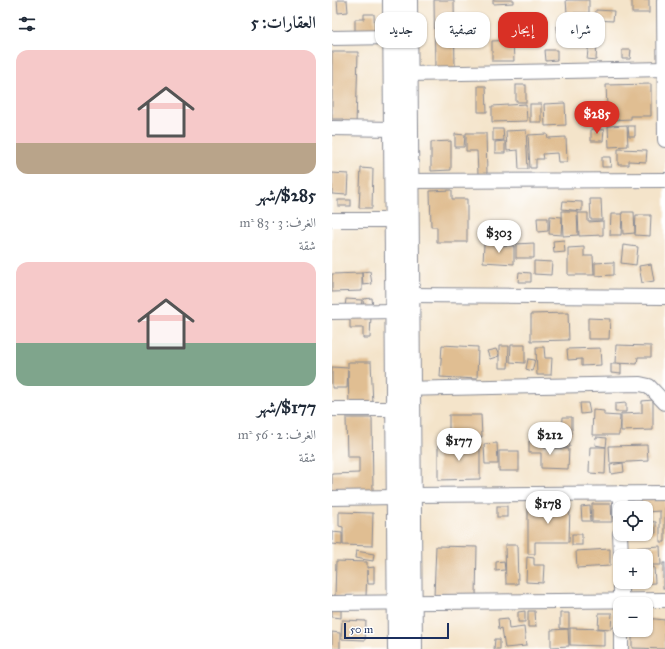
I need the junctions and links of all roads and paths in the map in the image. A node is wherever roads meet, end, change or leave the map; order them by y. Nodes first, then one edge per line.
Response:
1 (393, 0) edge
2 (408, 0) edge
3 (664, 0) edge
4 (393, 12) edge
5 (664, 20) edge
6 (375, 37) edge
7 (332, 38) edge
8 (393, 48) edge
9 (665, 69) edge
10 (408, 74) junction
11 (332, 128) edge
12 (394, 129) junction
13 (665, 129) edge
14 (665, 140) edge
15 (665, 180) edge
16 (408, 181) junction
17 (332, 220) edge
18 (401, 220) junction
19 (410, 295) junction
20 (665, 297) edge
21 (395, 311) junction
22 (332, 312) edge
23 (402, 389) junction
24 (665, 389) edge
25 (665, 403) edge
26 (332, 409) edge
27 (395, 409) junction
28 (620, 493) junction
29 (665, 493) edge
30 (404, 496) junction
31 (332, 498) edge
32 (620, 501) edge
33 (665, 600) edge
34 (653, 601) edge
35 (405, 602) junction
36 (613, 602) edge
37 (332, 603) edge
38 (621, 637) edge
39 (398, 649) edge
40 (412, 649) edge
41 (621, 649) edge

1 - 4 main road
2 - 10 main road
3 - 5 street
5 - 9 street
6 - 7 street
8 - 12 main road
9 - 10 street
9 - 13 street
10 - 16 main road
11 - 12 street
12 - 18 main road
13 - 14 street
15 - 16 street
16 - 18 main road
17 - 18 street
18 - 19 main road
18 - 21 main road
19 - 20 street
19 - 23 main road
21 - 22 street
21 - 23 main road
23 - 25 street
23 - 27 main road
23 - 30 main road
24 - 25 street
26 - 27 street
27 - 30 main road
28 - 29 street
28 - 30 street
28 - 32 street
30 - 31 street
30 - 35 main road
33 - 34 street
35 - 36 street
35 - 37 street
35 - 39 main road
35 - 40 main road
38 - 41 street

